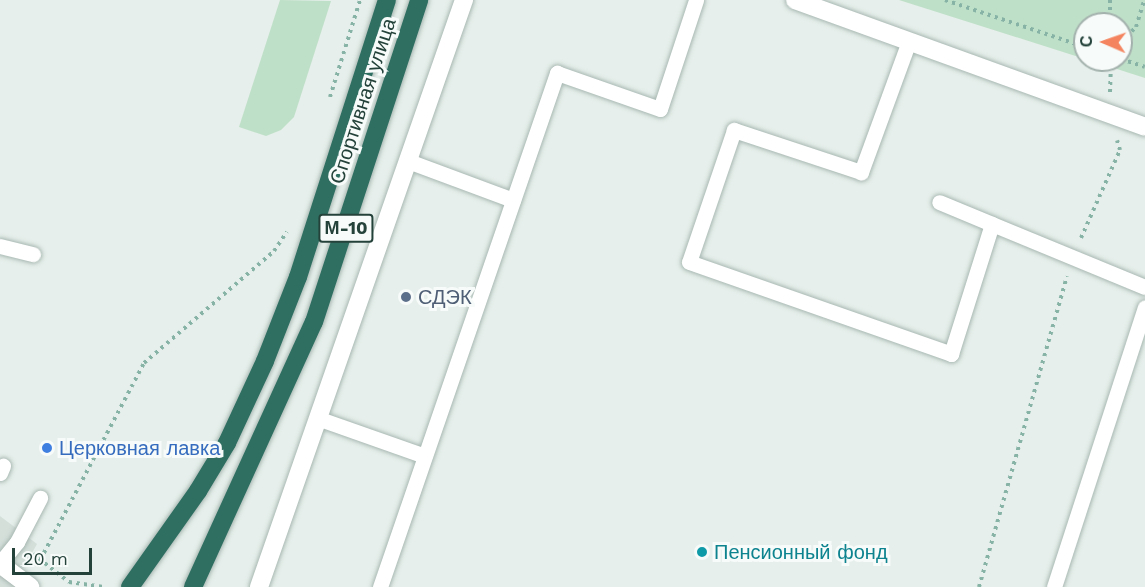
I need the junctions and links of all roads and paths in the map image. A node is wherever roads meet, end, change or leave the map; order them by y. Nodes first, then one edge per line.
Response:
1 (360, 0) edge
2 (387, 0) edge
3 (419, 0) edge
4 (464, 0) edge
5 (696, 0) edge
6 (795, 0) edge
7 (945, 0) edge
8 (1144, 0) edge
9 (1133, 30) edge
10 (909, 41) junction
11 (1073, 42) edge
12 (1111, 72) edge
13 (328, 103) dead end
14 (1109, 113) junction
15 (1145, 127) edge
16 (408, 161) junction
17 (513, 200) junction
18 (939, 202) dead end
19 (992, 224) junction
20 (289, 229) dead end
21 (0, 246) edge
22 (33, 254) dead end
23 (1072, 259) junction
24 (1145, 287) edge
25 (1145, 307) edge
26 (317, 418) junction
27 (425, 456) junction
28 (40, 498) dead end
29 (0, 564) edge
30 (69, 582) dead end
31 (27, 585) edge
32 (106, 587) edge
33 (130, 587) edge
34 (193, 587) edge
35 (259, 587) edge
36 (380, 587) edge
37 (979, 587) edge
38 (1054, 587) edge

1 - 13 path
2 - 33 highway, Спортивная улица / М-10
3 - 34 highway, Спортивная улица / М-10
4 - 16 street
5 - 17 lane
6 - 10 street
7 - 11 path
8 - 9 path
10 - 14 street
10 - 19 lane
12 - 14 path
14 - 15 street
14 - 23 path
16 - 17 lane
16 - 26 street
17 - 27 lane
18 - 19 lane
19 - 23 lane
20 - 31 path
21 - 22 lane
23 - 24 lane
23 - 37 path
25 - 38 lane
26 - 27 lane
26 - 35 street
27 - 36 lane
28 - 29 lane
29 - 31 street
30 - 32 path

